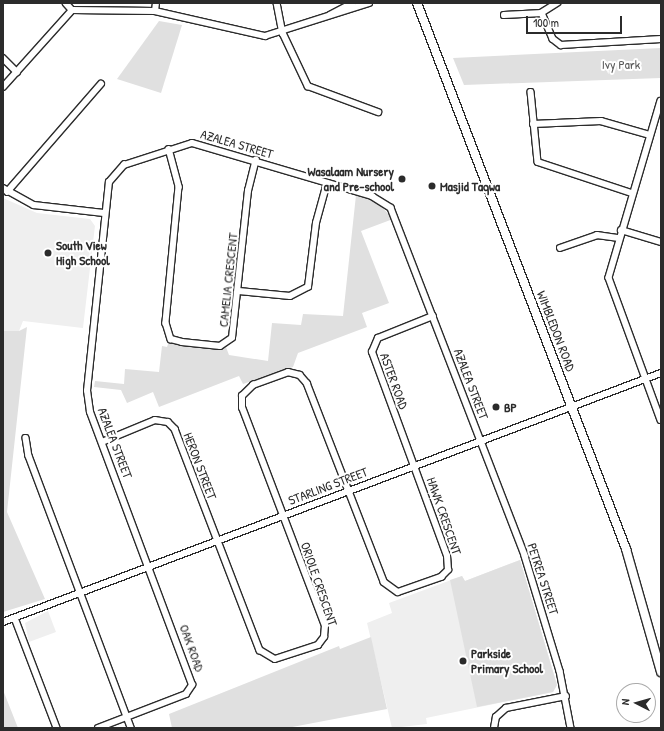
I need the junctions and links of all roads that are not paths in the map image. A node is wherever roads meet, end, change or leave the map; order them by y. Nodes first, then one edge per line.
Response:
1 (66, 3) edge
2 (156, 3) edge
3 (278, 3) edge
4 (353, 3) edge
5 (369, 3) edge
6 (417, 3) edge
7 (558, 3) edge
8 (72, 10) junction
9 (155, 11) junction
10 (542, 14) junction
11 (504, 15) dead end
12 (323, 19) junction
13 (283, 33) junction
14 (661, 39) edge
15 (3, 58) edge
16 (17, 72) junction
17 (101, 84) dead end
18 (3, 87) edge
19 (531, 92) dead end
20 (661, 101) edge
21 (378, 112) dead end
22 (533, 124) junction
23 (650, 135) junction
24 (169, 149) junction
25 (256, 160) junction
26 (327, 183) junction
27 (5, 190) edge
28 (632, 193) junction
29 (104, 213) junction
30 (621, 230) junction
31 (619, 238) junction
32 (661, 242) edge
33 (560, 248) dead end
34 (240, 291) junction
35 (433, 316) junction
36 (661, 373) edge
37 (645, 379) junction
38 (571, 404) junction
39 (661, 420) edge
40 (26, 438) dead end
41 (481, 440) junction
42 (102, 442) junction
43 (414, 465) junction
44 (348, 490) junction
45 (282, 515) junction
46 (218, 540) junction
47 (150, 565) junction
48 (82, 592) junction
49 (15, 618) junction
50 (3, 622) edge
51 (661, 672) edge
52 (566, 696) junction
53 (128, 717) junction
54 (57, 728) edge
55 (98, 728) edge
56 (131, 728) edge
57 (494, 728) edge
58 (571, 728) edge

1 - 8 street
2 - 9 street
3 - 13 street
4 - 12 street
5 - 12 street
6 - 38 street, WIMBLEDON ROAD
7 - 10 street
8 - 9 street
8 - 16 street
9 - 13 street
10 - 11 street
10 - 14 street
12 - 13 street
13 - 21 street
15 - 16 street
16 - 18 street
17 - 27 street
19 - 22 street
20 - 23 street
22 - 23 street
22 - 28 street
23 - 28 street
24 - 25 street, AZALEA STREET
24 - 29 street, AZALEA STREET
24 - 34 street, CAMELIA CRESCENT
25 - 26 street, AZALEA STREET
25 - 34 street, CAMELIA CRESCENT
26 - 34 street
26 - 35 street, AZALEA STREET
27 - 29 street
28 - 30 street
29 - 42 street, AZALEA STREET
30 - 31 street
30 - 32 street
31 - 33 street
31 - 37 street
35 - 41 street, AZALEA STREET
35 - 43 street, ASTER ROAD
36 - 37 street, STARLING STREET
37 - 38 street, STARLING STREET
37 - 39 street
38 - 41 street, STARLING STREET
38 - 51 street, WIMBLEDON ROAD
40 - 48 street
41 - 43 street, STARLING STREET
41 - 52 street, PETREA STREET
42 - 46 street, HERON STREET
42 - 47 street, AZALEA STREET
43 - 44 street, STARLING STREET
43 - 44 street, HAWK CRESCENT
44 - 45 street, STARLING STREET
44 - 45 street
45 - 46 street, STARLING STREET
45 - 46 street, ORIOLE CRESCENT
46 - 47 street, STARLING STREET
47 - 48 street, STARLING STREET
47 - 53 street, OAK ROAD
48 - 49 street, STARLING STREET
48 - 53 street
49 - 50 street, STARLING STREET
49 - 54 street
52 - 57 street
52 - 58 street, PETREA STREET
53 - 55 street, OAK ROAD
53 - 56 street

